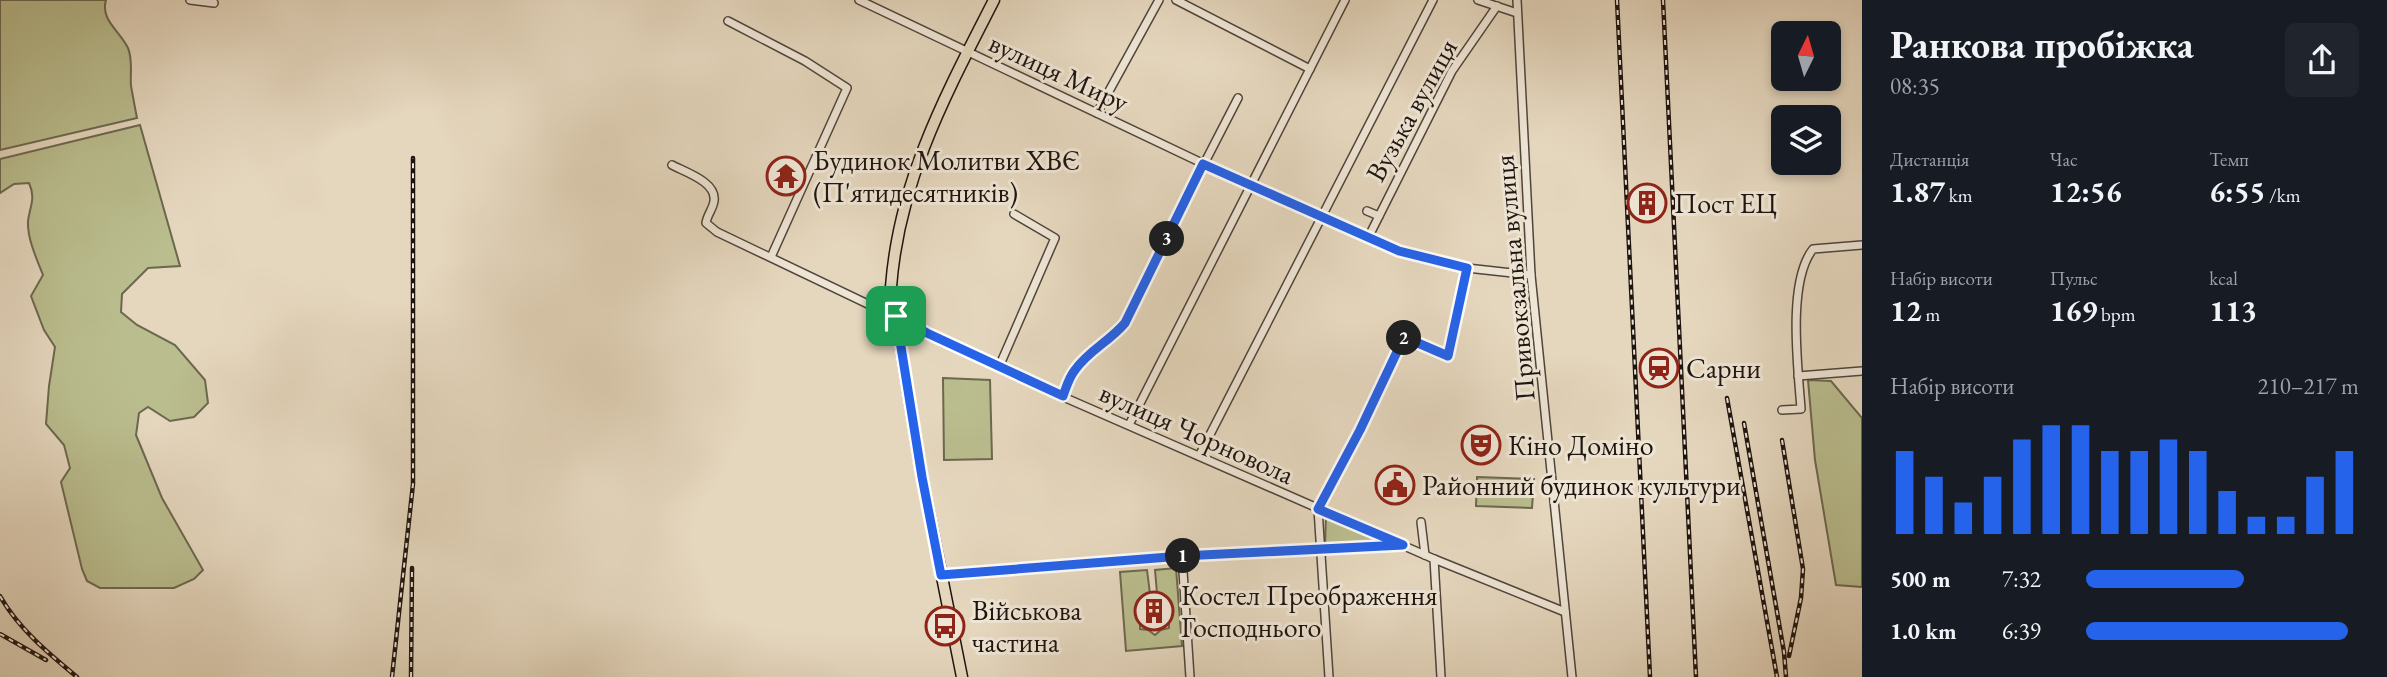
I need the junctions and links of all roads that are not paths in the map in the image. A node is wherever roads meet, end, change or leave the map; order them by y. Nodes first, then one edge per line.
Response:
1 (190, 0) edge
2 (859, 0) edge
3 (994, 0) edge
4 (1159, 0) edge
5 (1176, 0) edge
6 (1345, 0) edge
7 (1433, 0) edge
8 (1478, 0) edge
9 (1517, 0) edge
10 (214, 3) dead end
11 (1497, 6) junction
12 (1517, 13) junction
13 (727, 21) dead end
14 (967, 52) junction
15 (1310, 69) junction
16 (1238, 98) dead end
17 (1097, 113) junction
18 (1203, 164) junction
19 (671, 165) dead end
20 (1251, 184) junction
21 (1367, 211) dead end
22 (1014, 214) dead end
23 (1379, 216) junction
24 (1321, 217) junction
25 (1368, 238) junction
26 (1862, 245) edge
27 (771, 257) junction
28 (1467, 268) junction
29 (1531, 275) junction
30 (896, 316) junction
31 (1392, 332) dead end
32 (1404, 337) junction
33 (999, 367) junction
34 (1862, 371) edge
35 (1798, 376) junction
36 (1063, 396) junction
37 (1782, 410) dead end
38 (1129, 425) junction
39 (1199, 456) junction
40 (1318, 509) junction
41 (1422, 522) dead end
42 (1403, 545) junction
43 (1320, 550) junction
44 (1425, 555) junction
45 (1182, 556) junction
46 (1434, 559) junction
47 (941, 575) junction
48 (1565, 612) junction
49 (962, 677) edge
50 (1190, 677) edge
51 (1329, 677) edge
52 (1441, 677) edge
53 (1572, 677) edge

1 - 10 street
2 - 14 street, вулиця Миру
3 - 14 main road
4 - 17 street
5 - 15 street
6 - 15 street
7 - 24 street
8 - 11 street
9 - 12 street, Привокзальна вулиця
11 - 12 street
11 - 23 street, Вузька вулиця
12 - 29 street, Привокзальна вулиця
13 - 27 street
14 - 17 street, вулиця Миру
14 - 30 main road
15 - 20 street
16 - 18 street
17 - 18 street, вулиця Миру
18 - 20 street, вулиця Миру
18 - 36 street
19 - 27 street, вулиця Чорновола
20 - 24 street, вулиця Миру
20 - 38 street
21 - 23 street
22 - 33 street
23 - 25 street, Вузька вулиця
24 - 25 street, вулиця Миру
24 - 39 street
25 - 28 street, вулиця Миру
26 - 35 street
27 - 30 street, вулиця Чорновола
28 - 29 street, вулиця Миру
28 - 32 street
29 - 48 street, Привокзальна вулиця
30 - 33 street, вулиця Чорновола
30 - 47 main road
31 - 32 street
32 - 40 street
33 - 36 street, вулиця Чорновола
34 - 35 street
35 - 37 street
36 - 38 street, вулиця Чорновола
38 - 39 street, вулиця Чорновола
39 - 40 street, вулиця Чорновола
40 - 42 street, вулиця Чорновола
40 - 43 street
41 - 44 street
42 - 43 street
42 - 44 street, вулиця Чорновола
43 - 45 street
43 - 51 street
44 - 46 street, вулиця Чорновола
45 - 47 street
45 - 50 street
46 - 48 street, вулиця Чорновола
46 - 52 street
47 - 49 main road
48 - 53 street, Привокзальна вулиця

